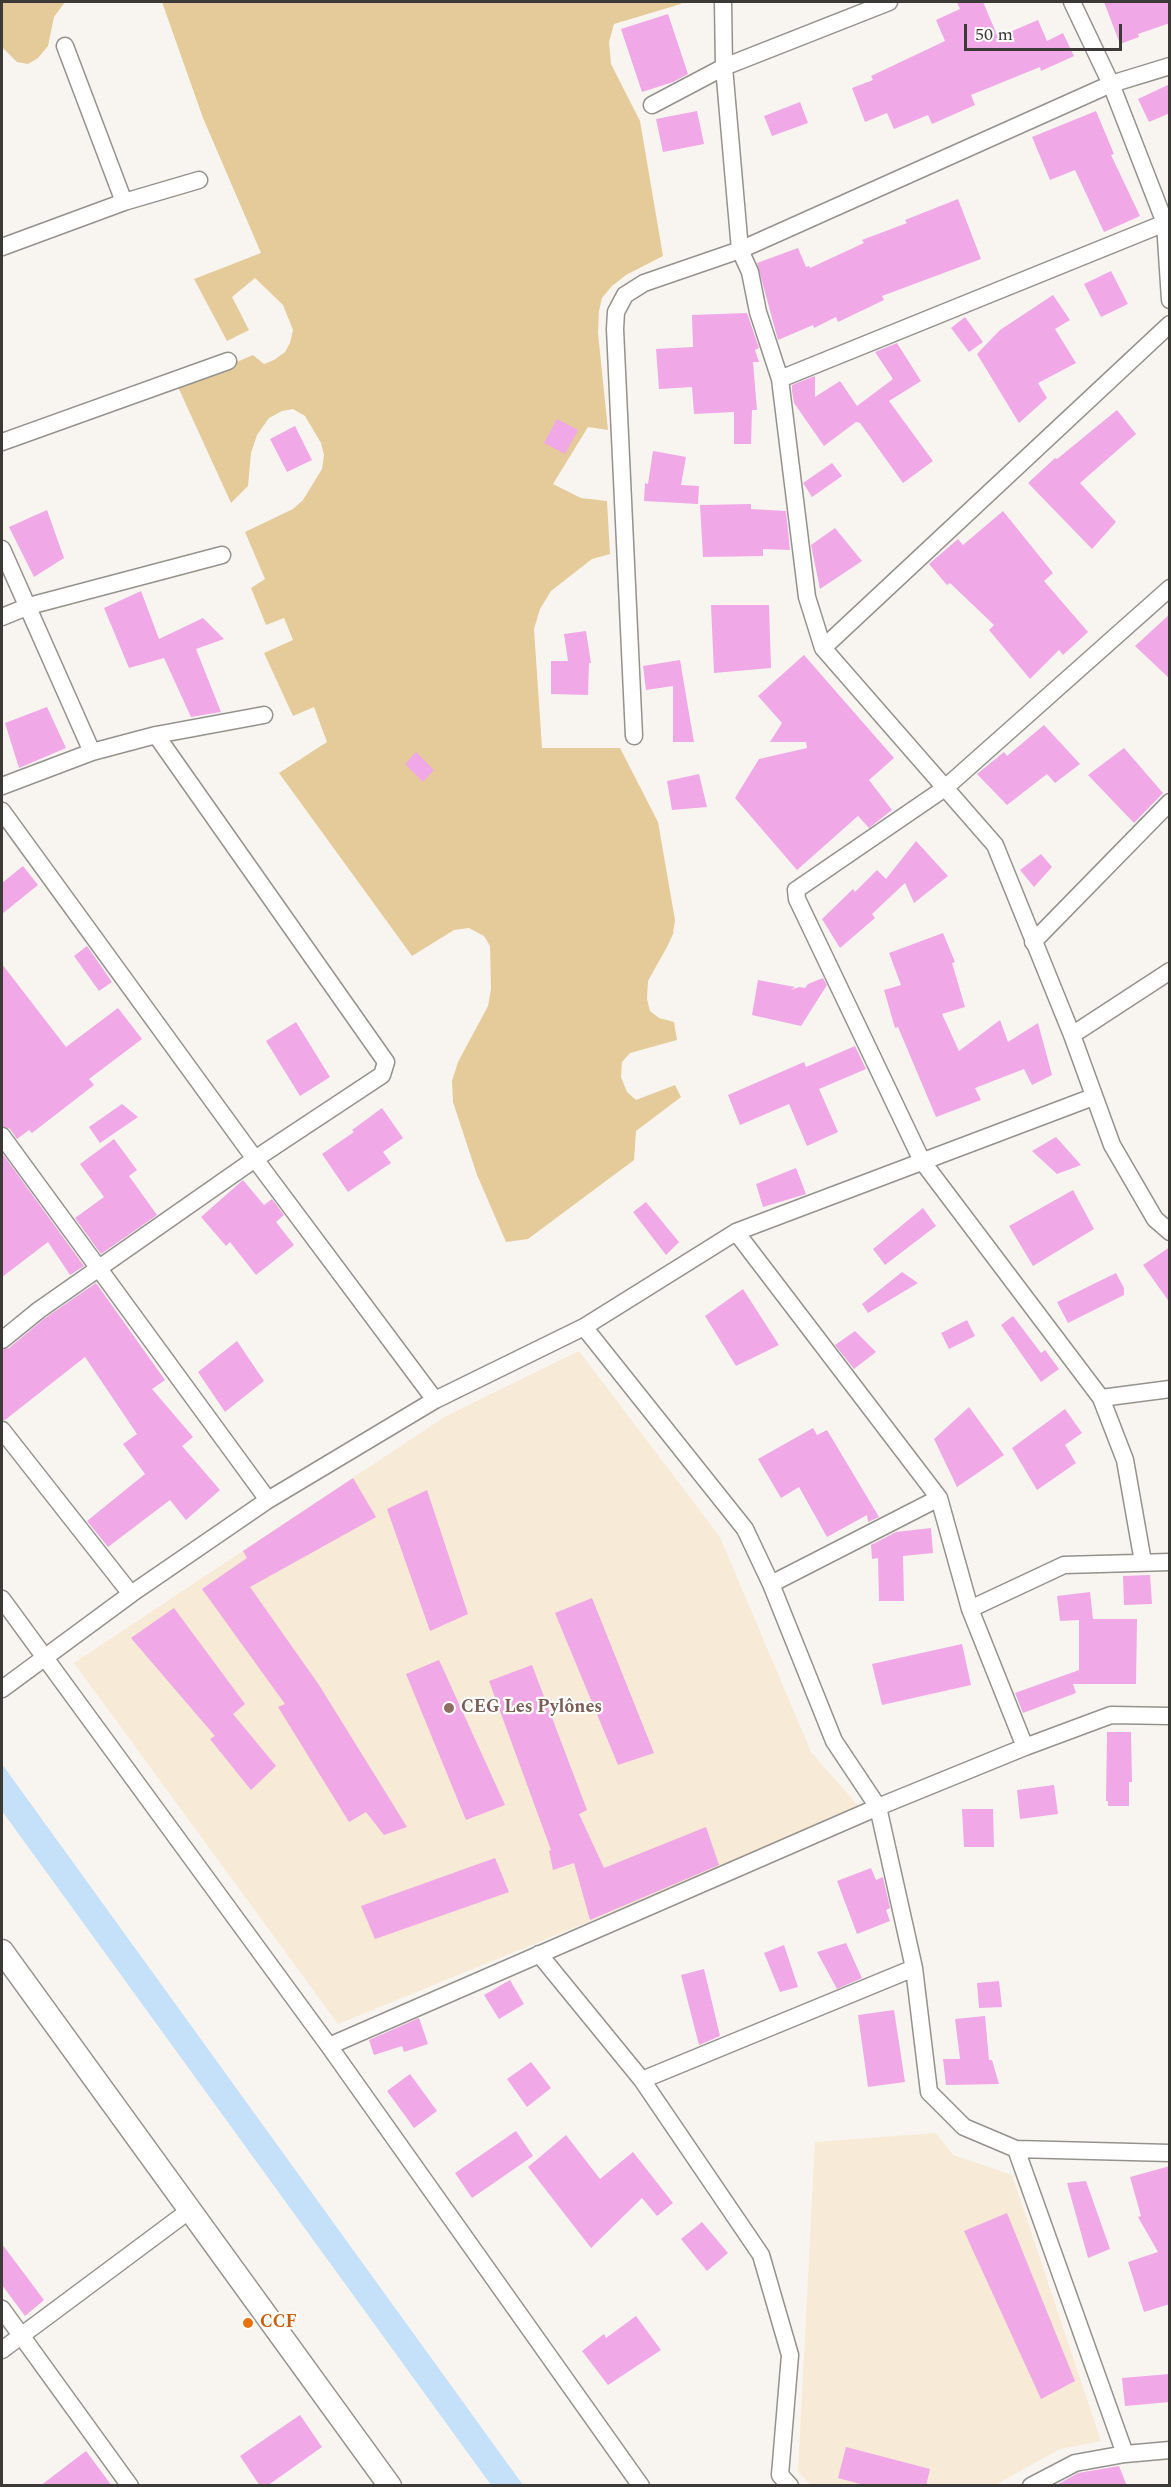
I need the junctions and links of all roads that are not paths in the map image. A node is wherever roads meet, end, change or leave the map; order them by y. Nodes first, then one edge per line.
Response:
1 (723, 2) edge
2 (889, 2) edge
3 (1072, 2) edge
4 (65, 46) dead end
5 (1170, 66) edge
6 (724, 67) junction
7 (1112, 84) junction
8 (652, 105) dead end
9 (199, 180) dead end
10 (124, 202) junction
11 (1167, 222) edge
12 (2, 247) edge
13 (740, 250) junction
14 (1170, 300) edge
15 (1170, 324) edge
16 (228, 361) dead end
17 (780, 379) junction
18 (2, 442) edge
19 (2, 549) edge
20 (222, 555) dead end
21 (1170, 588) edge
22 (29, 606) junction
23 (2, 616) edge
24 (823, 648) junction
25 (264, 715) dead end
26 (156, 735) junction
27 (634, 736) dead end
28 (92, 752) junction
29 (2, 786) edge
30 (945, 788) junction
31 (1170, 802) edge
32 (2, 811) edge
33 (1033, 942) junction
34 (1170, 971) edge
35 (1072, 1035) junction
36 (1093, 1097) junction
37 (2, 1136) edge
38 (255, 1159) junction
39 (922, 1161) junction
40 (736, 1232) junction
41 (1170, 1232) edge
42 (99, 1269) junction
43 (584, 1327) junction
44 (2, 1340) edge
45 (1170, 1389) edge
46 (1101, 1398) junction
47 (435, 1400) junction
48 (2, 1430) edge
49 (939, 1498) junction
50 (268, 1500) junction
51 (1143, 1562) junction
52 (1170, 1562) edge
53 (771, 1584) junction
54 (131, 1594) junction
55 (2, 1599) edge
56 (970, 1609) junction
57 (44, 1656) junction
58 (2, 1689) edge
59 (1170, 1716) edge
60 (1025, 1748) junction
61 (878, 1807) junction
62 (2, 1951) edge
63 (539, 1954) junction
64 (914, 1968) junction
65 (328, 2046) junction
66 (642, 2080) junction
67 (1016, 2149) junction
68 (1170, 2153) edge
69 (190, 2210) junction
70 (2, 2309) edge
71 (21, 2336) junction
72 (2, 2350) edge
73 (1170, 2450) edge
74 (1125, 2454) junction
75 (130, 2486) edge
76 (390, 2486) edge
77 (641, 2486) edge
78 (790, 2486) edge
79 (1031, 2486) edge

1 - 6 street
2 - 6 street
3 - 7 street
4 - 10 street
5 - 7 street
6 - 8 street
6 - 13 street
7 - 11 street
7 - 13 street
9 - 10 street
10 - 12 street
11 - 14 street
11 - 17 street
13 - 17 street
13 - 27 street
15 - 24 street
16 - 18 street
17 - 24 street
19 - 22 street
20 - 22 street
21 - 30 street
22 - 23 street
22 - 28 street
24 - 30 street
25 - 26 street
26 - 28 street
26 - 38 street
28 - 29 street
30 - 33 street
30 - 39 street
31 - 33 street
32 - 38 street
33 - 35 street
34 - 35 street
35 - 36 street
36 - 39 street
36 - 41 street
37 - 42 street
38 - 42 street
38 - 47 street
39 - 40 street
39 - 46 street
40 - 43 street
40 - 49 street
42 - 44 street
42 - 50 street
43 - 47 street
43 - 53 street
45 - 46 street
46 - 51 street
47 - 50 street
48 - 54 street
49 - 53 street
49 - 56 street
50 - 54 street
51 - 52 street
51 - 56 street
53 - 61 street
54 - 57 street
55 - 57 street
56 - 60 street
57 - 58 street
57 - 65 street
59 - 60 street
60 - 61 street
61 - 63 street
61 - 64 street
62 - 69 street
63 - 65 street
63 - 66 street
64 - 66 street
64 - 67 street
65 - 77 street
66 - 78 street
67 - 68 street
67 - 74 street
69 - 71 street
69 - 76 street
70 - 71 street
71 - 72 street
71 - 75 street
73 - 74 street
74 - 79 street

